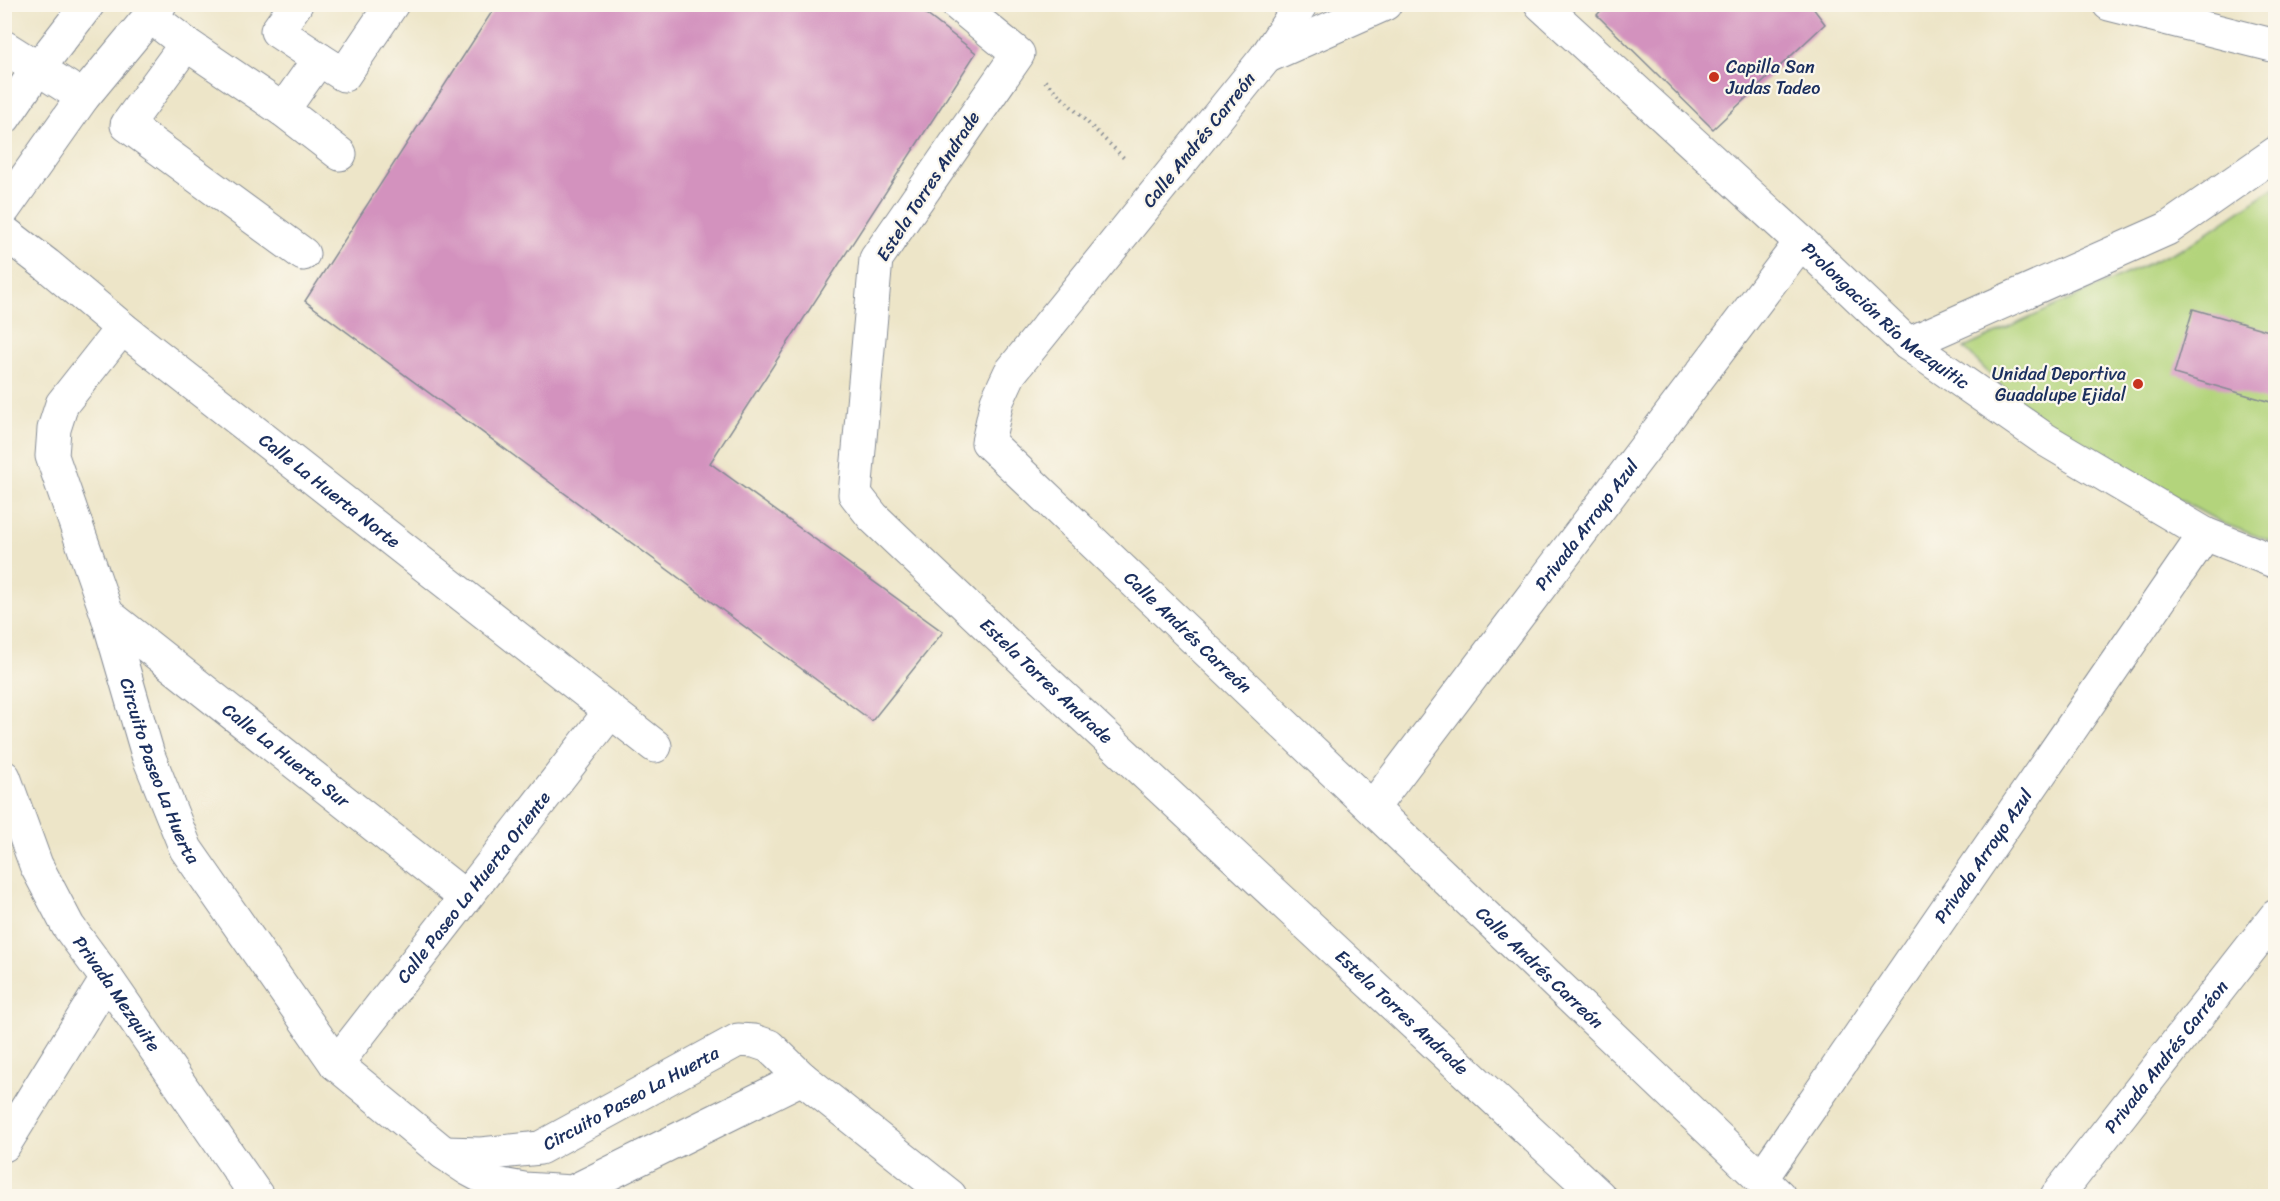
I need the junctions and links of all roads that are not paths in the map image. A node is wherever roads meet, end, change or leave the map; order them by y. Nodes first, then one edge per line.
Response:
1 (88, 4) edge
2 (296, 4) edge
3 (392, 4) edge
4 (957, 4) edge
5 (1301, 4) edge
6 (1385, 4) edge
7 (1541, 4) edge
8 (2109, 4) edge
9 (155, 10) edge
10 (186, 44) junction
11 (2276, 46) edge
12 (4, 47) edge
13 (1266, 57) junction
14 (319, 59) junction
15 (37, 70) junction
16 (83, 97) junction
17 (283, 110) junction
18 (4, 118) edge
19 (2276, 153) edge
20 (340, 154) dead end
21 (4, 209) edge
22 (4, 232) edge
23 (1801, 242) junction
24 (303, 254) dead end
25 (122, 328) junction
26 (1908, 344) junction
27 (2205, 534) junction
28 (2276, 562) edge
29 (107, 614) junction
30 (610, 712) junction
31 (655, 746) dead end
32 (4, 777) edge
33 (1373, 807) junction
34 (465, 897) junction
35 (2276, 916) edge
36 (107, 979) junction
37 (336, 1064) junction
38 (802, 1078) junction
39 (4, 1145) edge
40 (444, 1153) junction
41 (1770, 1188) edge
42 (257, 1197) edge
43 (950, 1197) edge
44 (1599, 1197) edge
45 (2057, 1197) edge

1 - 15 street
2 - 14 street
3 - 14 street
4 - 44 street, Estela Torres Andrade
5 - 13 street, Calle Andrés Carreón
6 - 13 street
7 - 23 street, Prolongación Río Mezquitic
8 - 11 street
9 - 10 street
9 - 16 street
10 - 17 street
10 - 24 street
12 - 15 street
13 - 33 street, Calle Andrés Carreón
14 - 17 street
15 - 16 street
15 - 18 street
16 - 21 street
17 - 20 street
19 - 26 street
22 - 25 street, Calle La Huerta Norte
23 - 26 street, Prolongación Río Mezquitic
23 - 33 street, Privada Arroyo Azul
25 - 29 street, Circuito Paseo La Huerta
25 - 30 street, Calle La Huerta Norte
26 - 27 street, Prolongación Río Mezquitic
27 - 28 street, Prolongación Río Mezquitic
27 - 41 street, Privada Arroyo Azul
29 - 34 street, Calle La Huerta Sur
29 - 37 street, Circuito Paseo La Huerta
30 - 31 street, Calle La Huerta Norte
30 - 34 street, Calle Paseo La Huerta Oriente
32 - 36 street, Privada Mezquite
33 - 41 street, Calle Andrés Carreón
34 - 37 street, Calle Paseo La Huerta Oriente
35 - 45 street, Privada Andrés Carréon
36 - 39 street
36 - 42 street, Privada Mezquite
37 - 40 street, Circuito Paseo La Huerta
38 - 40 street, Circuito Paseo La Huerta
38 - 40 street, Circuito Paseo La Huerta
38 - 43 street, Circuito Paseo La Huerta

